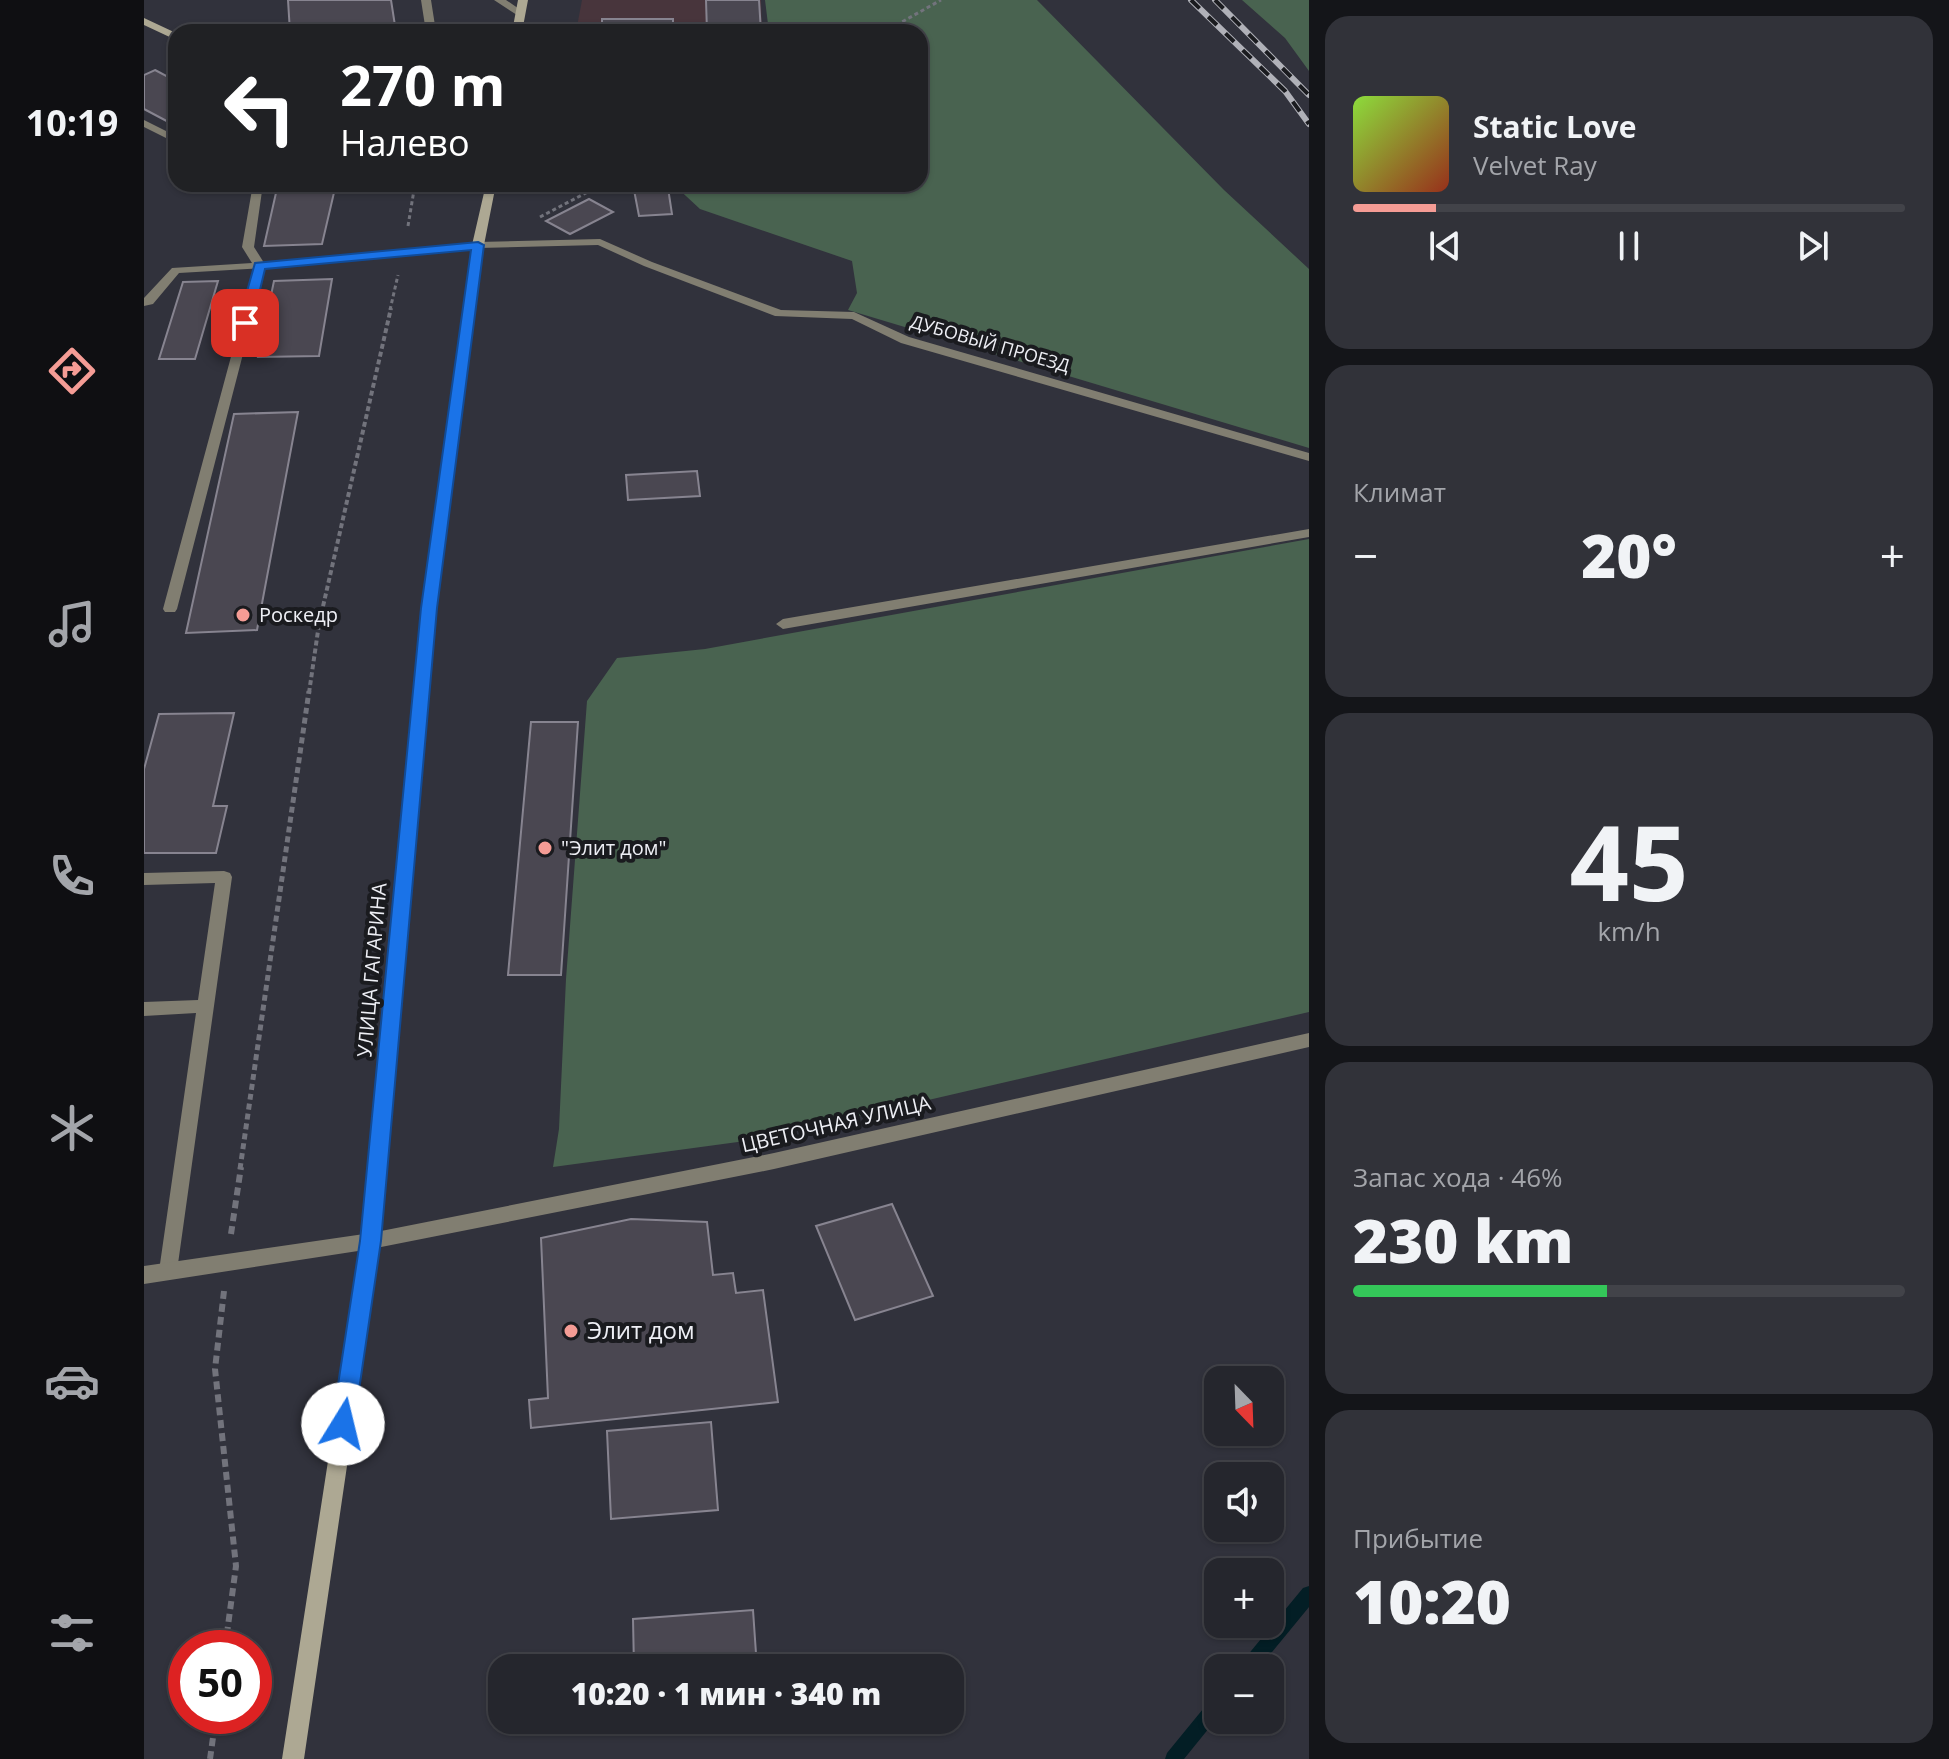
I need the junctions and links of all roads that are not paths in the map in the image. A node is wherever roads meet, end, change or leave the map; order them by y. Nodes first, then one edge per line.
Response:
1 (426, 0) edge
2 (499, 0) edge
3 (523, 0) edge
4 (520, 13) junction
5 (144, 21) edge
6 (430, 24) edge
7 (518, 24) edge
8 (168, 33) edge
9 (144, 123) edge
10 (168, 136) edge
11 (257, 192) edge
12 (486, 192) edge
13 (478, 245) junction
14 (260, 266) junction
15 (144, 302) edge
16 (1309, 457) edge
17 (1309, 533) edge
18 (170, 609) dead end
19 (783, 624) dead end
20 (144, 879) edge
21 (206, 1006) junction
22 (144, 1009) edge
23 (1309, 1040) edge
24 (371, 1241) junction
25 (168, 1271) junction
26 (144, 1275) edge
27 (293, 1759) edge

1 - 6 street
2 - 4 street
3 - 4 main road
4 - 7 main road
5 - 8 main road
9 - 10 street
11 - 14 street
12 - 13 main road, УЛИЦА ГАГАРИНА
13 - 14 street, ДУБОВЫЙ ПРОЕЗД
13 - 16 street, ДУБОВЫЙ ПРОЕЗД
13 - 24 main road, УЛИЦА ГАГАРИНА
14 - 15 street, ДУБОВЫЙ ПРОЕЗД
14 - 18 street
17 - 19 street
20 - 21 street
21 - 22 street
21 - 25 street
23 - 24 street, ЦВЕТОЧНАЯ УЛИЦА
24 - 25 street, ЦВЕТОЧНАЯ УЛИЦА
24 - 27 main road, УЛИЦА ГАГАРИНА
25 - 26 street, ЦВЕТОЧНАЯ УЛИЦА

